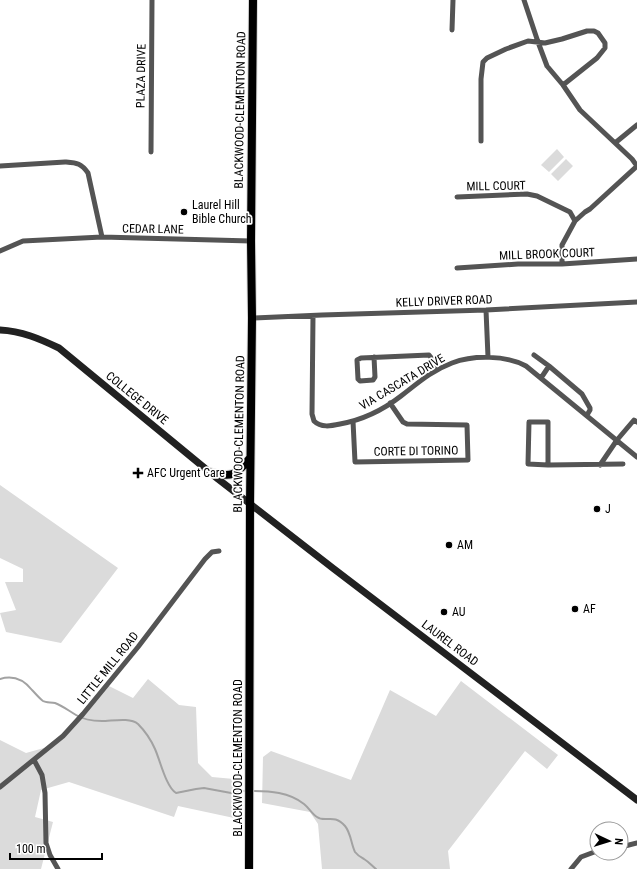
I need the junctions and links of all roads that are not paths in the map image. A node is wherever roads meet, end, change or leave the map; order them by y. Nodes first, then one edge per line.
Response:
1 (152, 0) edge
2 (253, 0) edge
3 (452, 0) edge
4 (524, 0) edge
5 (452, 30) dead end
6 (538, 42) junction
7 (563, 85) junction
8 (637, 125) edge
9 (481, 141) dead end
10 (615, 144) junction
11 (151, 152) dead end
12 (637, 154) edge
13 (632, 159) junction
14 (0, 166) edge
15 (637, 166) edge
16 (457, 196) dead end
17 (575, 221) junction
18 (102, 237) junction
19 (251, 241) junction
20 (0, 251) edge
21 (637, 259) edge
22 (562, 264) junction
23 (457, 268) dead end
24 (637, 302) edge
25 (486, 310) junction
26 (313, 316) junction
27 (252, 318) junction
28 (0, 330) edge
29 (534, 355) dead end
30 (374, 357) junction
31 (488, 357) junction
32 (549, 366) junction
33 (436, 370) junction
34 (541, 378) junction
35 (390, 404) junction
36 (587, 415) junction
37 (353, 421) junction
38 (637, 422) edge
39 (617, 440) junction
40 (637, 457) edge
41 (250, 458) junction
42 (600, 464) junction
43 (623, 464) dead end
44 (548, 465) junction
45 (209, 472) junction
46 (250, 504) junction
47 (219, 551) dead end
48 (34, 760) junction
49 (0, 786) edge
50 (637, 800) edge
51 (589, 854) edge
52 (58, 869) edge
53 (250, 869) edge
54 (571, 869) edge

1 - 11 street, PLAZA DRIVE
2 - 19 main road, BLACKWOOD-CLEMENTON ROAD
3 - 5 street
4 - 6 street
6 - 7 street
6 - 7 street
6 - 9 street
7 - 10 street
8 - 10 street
10 - 13 street
12 - 13 street
13 - 15 street
14 - 18 street
15 - 17 street
16 - 17 street, MILL COURT
17 - 22 street
18 - 19 street, CEDAR LANE
18 - 20 street, CEDAR LANE
19 - 27 main road, BLACKWOOD-CLEMENTON ROAD
21 - 22 street, MILL BROOK COURT
22 - 23 street, MILL BROOK COURT
24 - 25 street, KELLY DRIVER ROAD
25 - 26 street, KELLY DRIVER ROAD
25 - 31 street
26 - 27 street, KELLY DRIVER ROAD
26 - 37 street, VIA CASCATA DRIVE
27 - 41 main road, BLACKWOOD-CLEMENTON ROAD
28 - 45 main road, COLLEGE DRIVE
29 - 32 street
30 - 30 street
30 - 33 street
31 - 33 street, VIA CASCATA DRIVE
31 - 34 street, VIA CASCATA DRIVE
32 - 34 street
32 - 36 street
33 - 35 street, VIA CASCATA DRIVE
34 - 36 street, VIA CASCATA DRIVE
35 - 37 street, VIA CASCATA DRIVE
35 - 37 street, CORTE DI TORINO
36 - 39 street, VIA CASCATA DRIVE
38 - 39 street
39 - 40 street, VIA CASCATA DRIVE
39 - 42 street
41 - 45 main road
41 - 46 main road, BLACKWOOD-CLEMENTON ROAD
42 - 43 street
42 - 44 street
44 - 44 street
45 - 46 main road, COLLEGE DRIVE
46 - 50 main road, LAUREL ROAD
46 - 53 main road, BLACKWOOD-CLEMENTON ROAD
47 - 48 street, LITTLE MILL ROAD
48 - 49 street, LITTLE MILL ROAD
48 - 52 street
51 - 54 street

